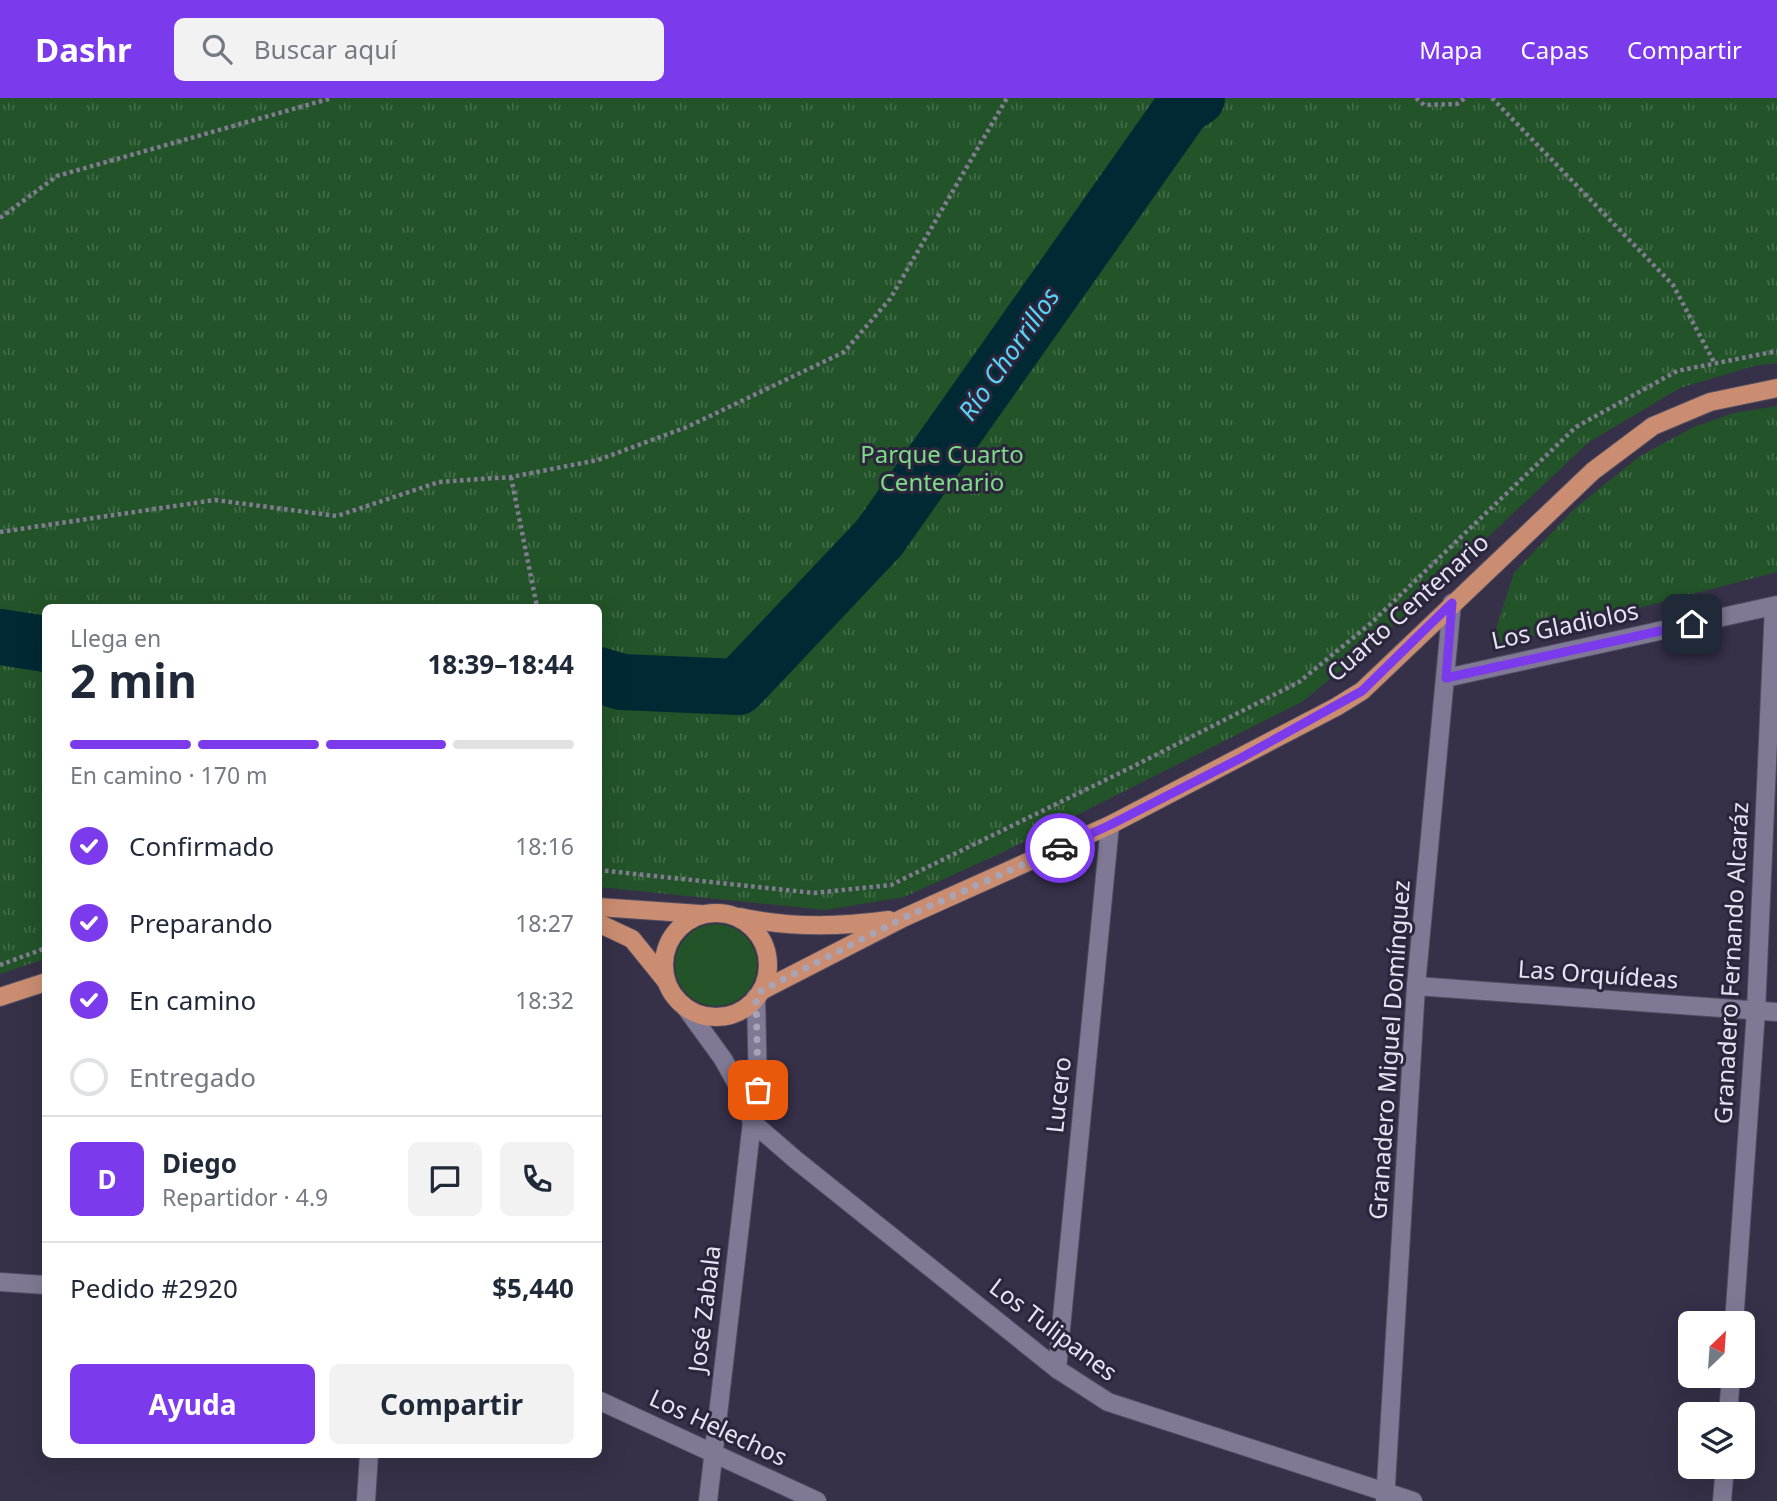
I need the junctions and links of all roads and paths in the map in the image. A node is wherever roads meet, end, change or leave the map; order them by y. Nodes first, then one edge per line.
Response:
1 (332, 98) edge
2 (1007, 98) edge
3 (1416, 98) edge
4 (1465, 98) edge
5 (1492, 98) edge
6 (0, 218) edge
7 (1777, 351) edge
8 (1715, 363) junction
9 (1777, 388) edge
10 (511, 477) junction
11 (0, 532) edge
12 (1452, 603) junction
13 (536, 604) edge
14 (1775, 606) edge
15 (1446, 678) junction
16 (1110, 825) junction
17 (602, 870) edge
18 (602, 907) edge
19 (704, 914) junction
20 (732, 915) junction
21 (903, 918) junction
22 (602, 925) edge
23 (42, 949) edge
24 (0, 965) edge
25 (666, 981) junction
26 (42, 983) edge
27 (1416, 986) junction
28 (759, 994) junction
29 (0, 997) edge
30 (686, 1008) junction
31 (1756, 1011) junction
32 (1777, 1012) edge
33 (752, 1122) junction
34 (0, 1282) edge
35 (42, 1285) edge
36 (1735, 1311) edge
37 (1057, 1369) junction
38 (602, 1402) edge
39 (713, 1451) junction
40 (369, 1458) edge
41 (1724, 1479) edge
42 (1385, 1496) edge
43 (366, 1501) edge
44 (708, 1501) edge
45 (817, 1501) edge
46 (1413, 1501) edge
47 (1722, 1501) edge

1 - 6 path
2 - 10 path
3 - 4 path
5 - 8 path
7 - 8 path
8 - 17 path
9 - 12 main road, Cuarto Centenario
10 - 11 path
10 - 13 path
12 - 15 street, Granadero Miguel Domínguez
12 - 16 main road, Cuarto Centenario
14 - 15 street, Los Gladiolos
14 - 31 street, Granadero Fernando Alcaráz
15 - 27 street, Granadero Miguel Domínguez
16 - 21 main road, Cuarto Centenario
16 - 37 street, Lucero
18 - 19 main road, Cuarto Centenario
19 - 20 main road, Cuarto Centenario
19 - 25 main road
20 - 21 main road, Cuarto Centenario
20 - 28 main road
21 - 28 main road, Cuarto Centenario
22 - 25 main road
23 - 24 path
25 - 30 main road
26 - 29 main road
27 - 31 street, Las Orquídeas
27 - 42 street, Granadero Miguel Domínguez
28 - 30 main road, Cuarto Centenario
28 - 33 street, José Zabala
30 - 33 street, José Zabala
31 - 32 street, Las Orquídeas
31 - 36 street, Granadero Fernando Alcaráz
33 - 37 street, Los Tulipanes
33 - 39 street, José Zabala
34 - 35 street
37 - 42 street, Los Tulipanes
38 - 39 street, Los Helechos
39 - 44 street, José Zabala
39 - 45 street, Los Helechos
40 - 43 street
41 - 47 street
42 - 46 street, Los Tulipanes

